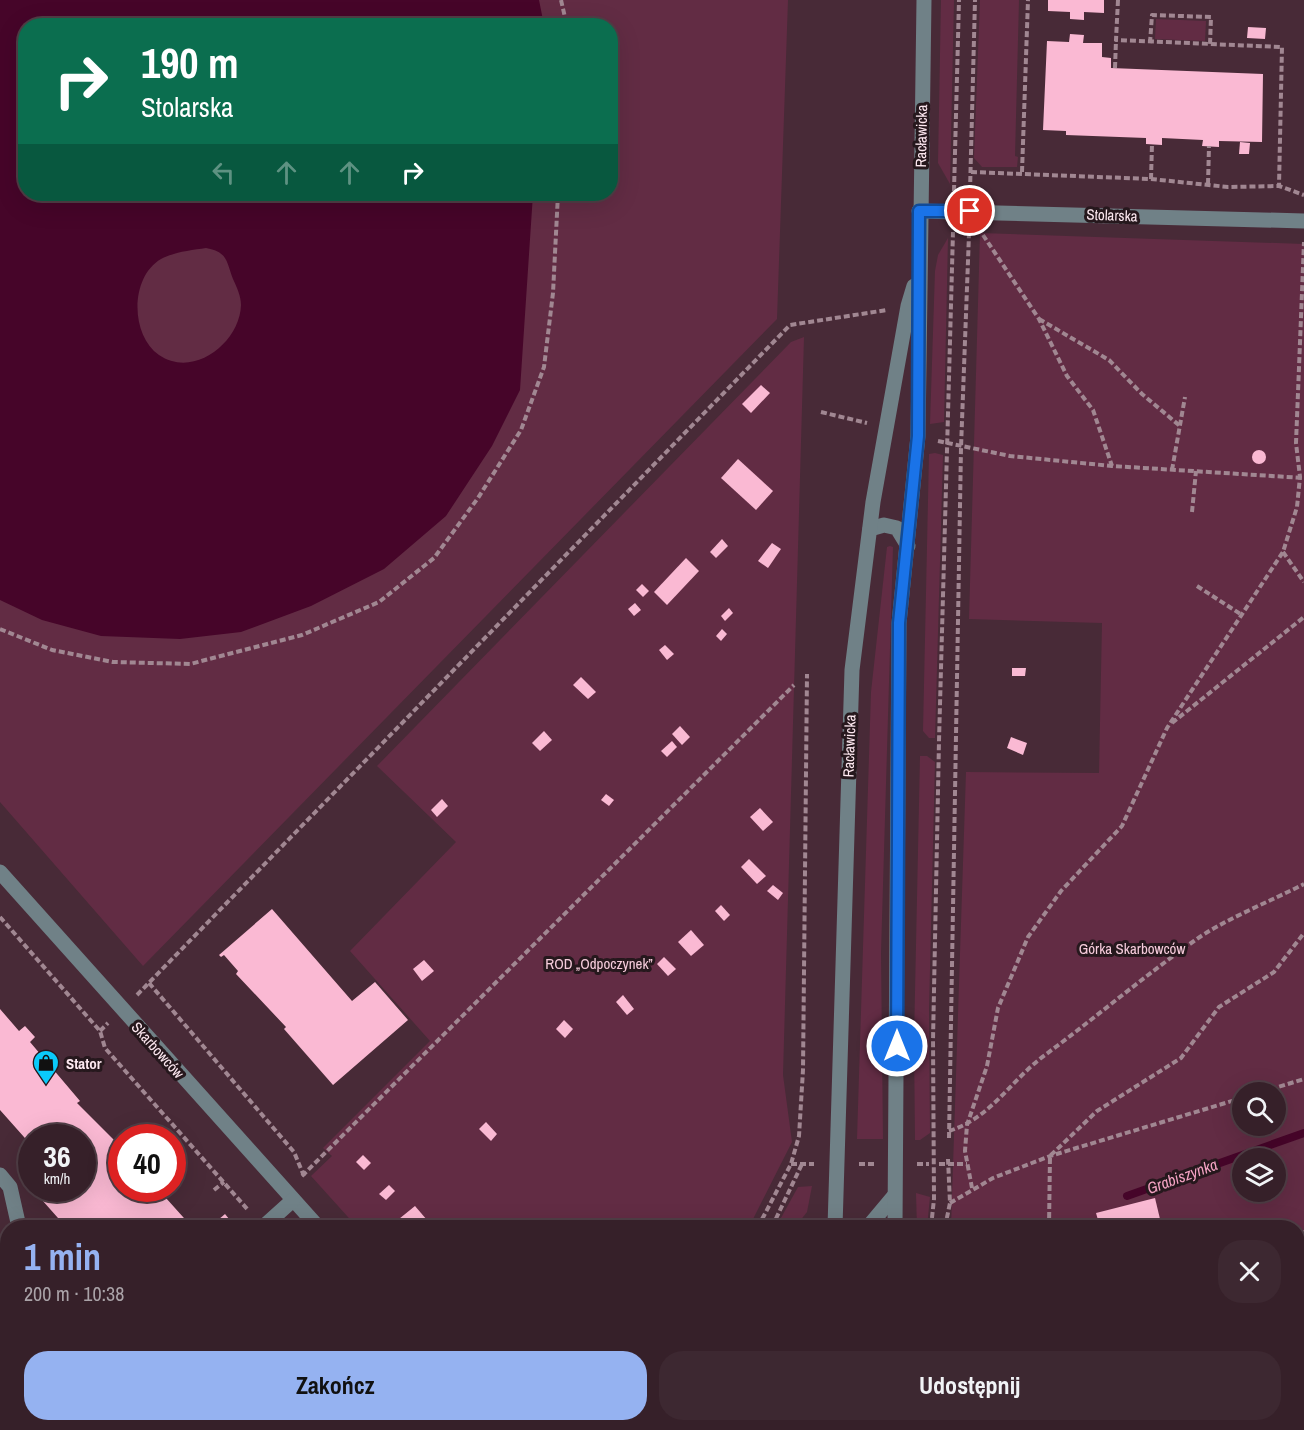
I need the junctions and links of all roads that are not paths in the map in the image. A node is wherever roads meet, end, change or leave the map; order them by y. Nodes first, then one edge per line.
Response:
1 (924, 0) edge
2 (919, 211) junction
3 (1304, 221) edge
4 (919, 271) junction
5 (870, 529) junction
6 (909, 546) junction
7 (0, 872) edge
8 (0, 1175) edge
9 (289, 1196) junction
10 (894, 1196) junction
11 (17, 1220) edge
12 (262, 1220) edge
13 (311, 1220) edge
14 (835, 1220) edge
15 (874, 1220) edge
16 (895, 1220) edge

1 - 2 street, Racławicka
2 - 3 street, Stolarska
2 - 4 street, Racławicka
4 - 5 street, Racławicka
4 - 6 street, Racławicka
5 - 6 street
5 - 14 street, Racławicka
6 - 10 street, Racławicka
7 - 9 street, Skarbowców
8 - 11 street
9 - 12 street
9 - 13 street, Skarbowców
10 - 15 street
10 - 16 street, Racławicka

